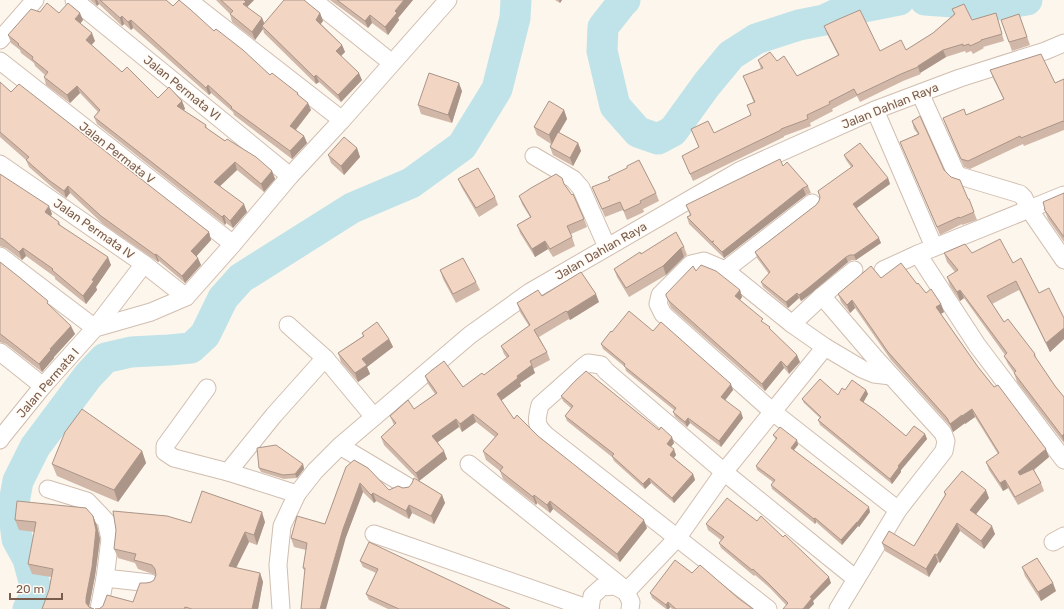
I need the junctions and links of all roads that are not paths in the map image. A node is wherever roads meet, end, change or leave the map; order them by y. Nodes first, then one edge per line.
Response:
1 (35, 0) edge
2 (74, 0) edge
3 (188, 0) edge
4 (312, 0) edge
5 (444, 1) edge
6 (0, 40) edge
7 (1064, 43) edge
8 (0, 61) edge
9 (392, 63) junction
10 (920, 93) junction
11 (875, 110) junction
12 (342, 120) junction
13 (534, 156) dead end
14 (0, 164) edge
15 (290, 176) junction
16 (1064, 195) edge
17 (812, 203) dead end
18 (1029, 209) junction
19 (233, 244) junction
20 (607, 247) junction
21 (934, 247) junction
22 (918, 254) junction
23 (0, 256) edge
24 (1064, 260) edge
25 (144, 264) junction
26 (725, 270) junction
27 (854, 270) dead end
28 (883, 270) dead end
29 (822, 296) junction
30 (186, 297) junction
31 (792, 324) junction
32 (288, 325) dead end
33 (95, 328) junction
34 (825, 347) junction
35 (0, 352) edge
36 (325, 358) junction
37 (891, 376) junction
38 (43, 386) junction
39 (207, 388) dead end
40 (773, 412) junction
41 (374, 417) junction
42 (0, 439) edge
43 (340, 446) junction
44 (1064, 460) edge
45 (469, 464) dead end
46 (228, 472) junction
47 (724, 472) junction
48 (407, 486) edge
49 (48, 489) dead end
50 (297, 494) junction
51 (898, 510) junction
52 (374, 534) dead end
53 (678, 538) junction
54 (105, 578) junction
55 (856, 579) junction
56 (150, 583) edge
57 (631, 601) edge
58 (99, 609) edge
59 (281, 609) edge
60 (590, 609) edge
61 (768, 609) edge
62 (838, 609) edge

1 - 6 street
2 - 15 street, Jalan Permata VI
3 - 12 street
4 - 9 street
5 - 9 street
7 - 10 street, Jalan Dahlan Raya
8 - 19 street, Jalan Permata V
9 - 12 street
10 - 11 street, Jalan Dahlan Raya
10 - 18 street
11 - 20 street, Jalan Dahlan Raya
11 - 21 street
12 - 15 street
13 - 20 street
14 - 25 street, Jalan Permata IV
15 - 19 street
16 - 18 street
17 - 26 street
18 - 21 street
18 - 24 street
19 - 30 street
20 - 41 street, Jalan Dahlan Raya
21 - 22 street
22 - 28 street
22 - 44 street
23 - 33 street
25 - 30 street, Jalan Permata IV
25 - 33 street, Jalan Permata I
26 - 31 street
26 - 40 street
27 - 29 street
29 - 31 street
29 - 37 street
30 - 33 street
31 - 34 street
32 - 36 street
33 - 38 street, Jalan Permata I
34 - 37 street
34 - 40 street
35 - 38 street
36 - 41 street
36 - 46 street
37 - 51 street
38 - 42 street, Jalan Permata I
39 - 46 street
40 - 47 street
40 - 51 street
41 - 43 street, Jalan Dahlan Raya
43 - 48 street
43 - 50 street, Jalan Dahlan Raya
45 - 57 street
46 - 50 street
47 - 53 street
47 - 53 street
47 - 55 street
49 - 54 street
50 - 59 street, Jalan Dahlan Raya
51 - 55 street
52 - 60 street
53 - 57 street
53 - 61 street
54 - 56 street
54 - 58 street
55 - 62 street
57 - 60 street

